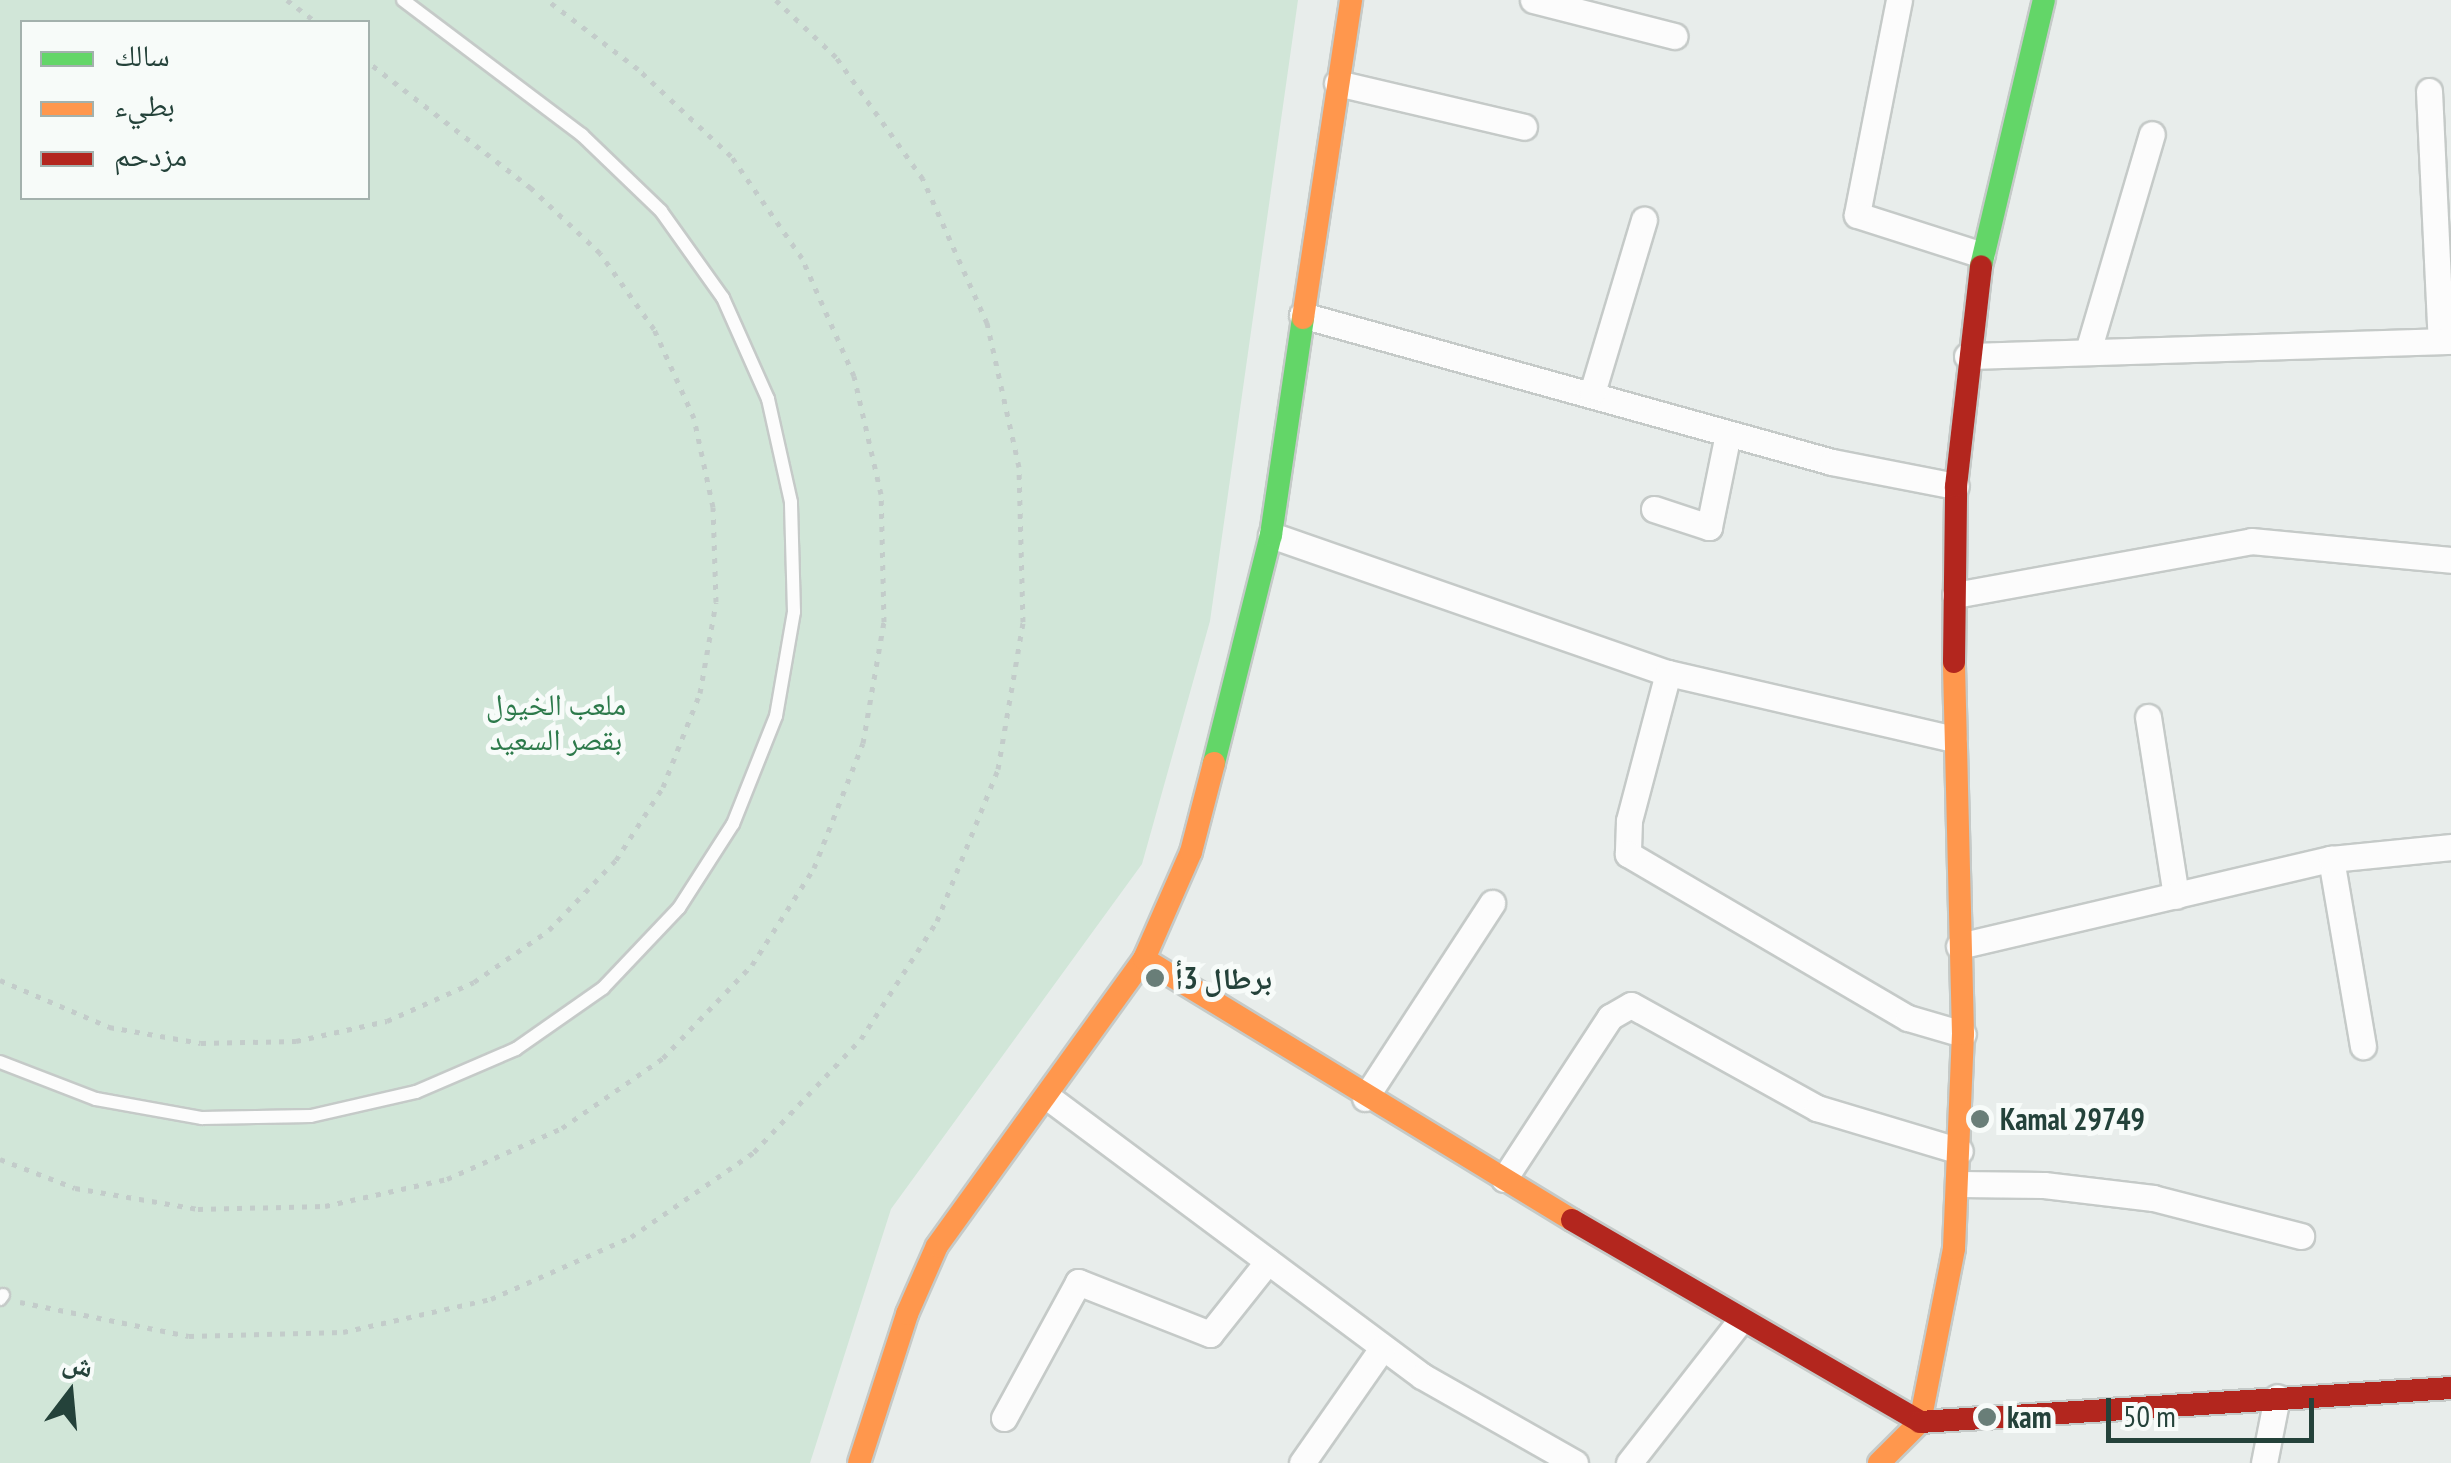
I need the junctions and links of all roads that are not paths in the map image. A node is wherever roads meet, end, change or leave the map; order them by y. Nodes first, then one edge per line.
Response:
1 (403, 0) edge
2 (1351, 0) edge
3 (1533, 0) edge
4 (1898, 0) edge
5 (2044, 0) edge
6 (1674, 36) dead end
7 (1337, 82) junction
8 (2429, 91) dead end
9 (1524, 126) dead end
10 (2152, 134) dead end
11 (1644, 220) dead end
12 (1982, 256) junction
13 (1302, 315) junction
14 (2446, 341) edge
15 (2088, 352) junction
16 (1967, 356) junction
17 (1592, 393) junction
18 (1728, 434) junction
19 (1956, 486) junction
20 (1654, 510) dead end
21 (1271, 535) junction
22 (2451, 560) edge
23 (1955, 595) junction
24 (1668, 673) junction
25 (2148, 717) dead end
26 (1953, 739) junction
27 (2451, 846) edge
28 (2331, 859) junction
29 (2176, 896) junction
30 (1492, 903) dead end
31 (1959, 946) junction
32 (1144, 959) junction
33 (1962, 1034) junction
34 (2363, 1046) dead end
35 (0, 1062) edge
36 (1049, 1098) junction
37 (1365, 1098) junction
38 (1960, 1151) junction
39 (1504, 1179) junction
40 (1960, 1184) junction
41 (2301, 1236) dead end
42 (1268, 1261) junction
43 (1739, 1322) junction
44 (1383, 1347) junction
45 (2451, 1388) edge
46 (2278, 1397) junction
47 (1004, 1418) dead end
48 (1920, 1422) junction
49 (859, 1463) edge
50 (1302, 1463) edge
51 (1576, 1463) edge
52 (1629, 1463) edge
53 (1879, 1463) edge
54 (2264, 1463) edge

1 - 35 lane
2 - 7 street
3 - 6 street
4 - 12 street
5 - 12 street
7 - 9 street
7 - 13 street
8 - 14 street
10 - 15 street
11 - 17 street
12 - 16 street
13 - 17 street
13 - 21 street
14 - 15 street
15 - 16 street
16 - 19 street
17 - 18 street
18 - 19 street
18 - 20 street
19 - 23 street
21 - 24 street
21 - 32 street
22 - 23 street
23 - 26 street
24 - 26 street
24 - 33 street
25 - 29 street
26 - 31 street
27 - 28 street
28 - 29 street
28 - 34 street
29 - 31 street
30 - 37 street
31 - 33 street
32 - 36 street
32 - 37 street
33 - 38 street
36 - 42 street
36 - 49 street
37 - 39 street
38 - 39 street
38 - 40 street
39 - 43 street
40 - 41 street
40 - 48 street
42 - 44 street
42 - 47 street
43 - 48 street
43 - 52 street
44 - 50 street
44 - 51 street
45 - 46 street
46 - 48 street
46 - 54 street
48 - 53 street

